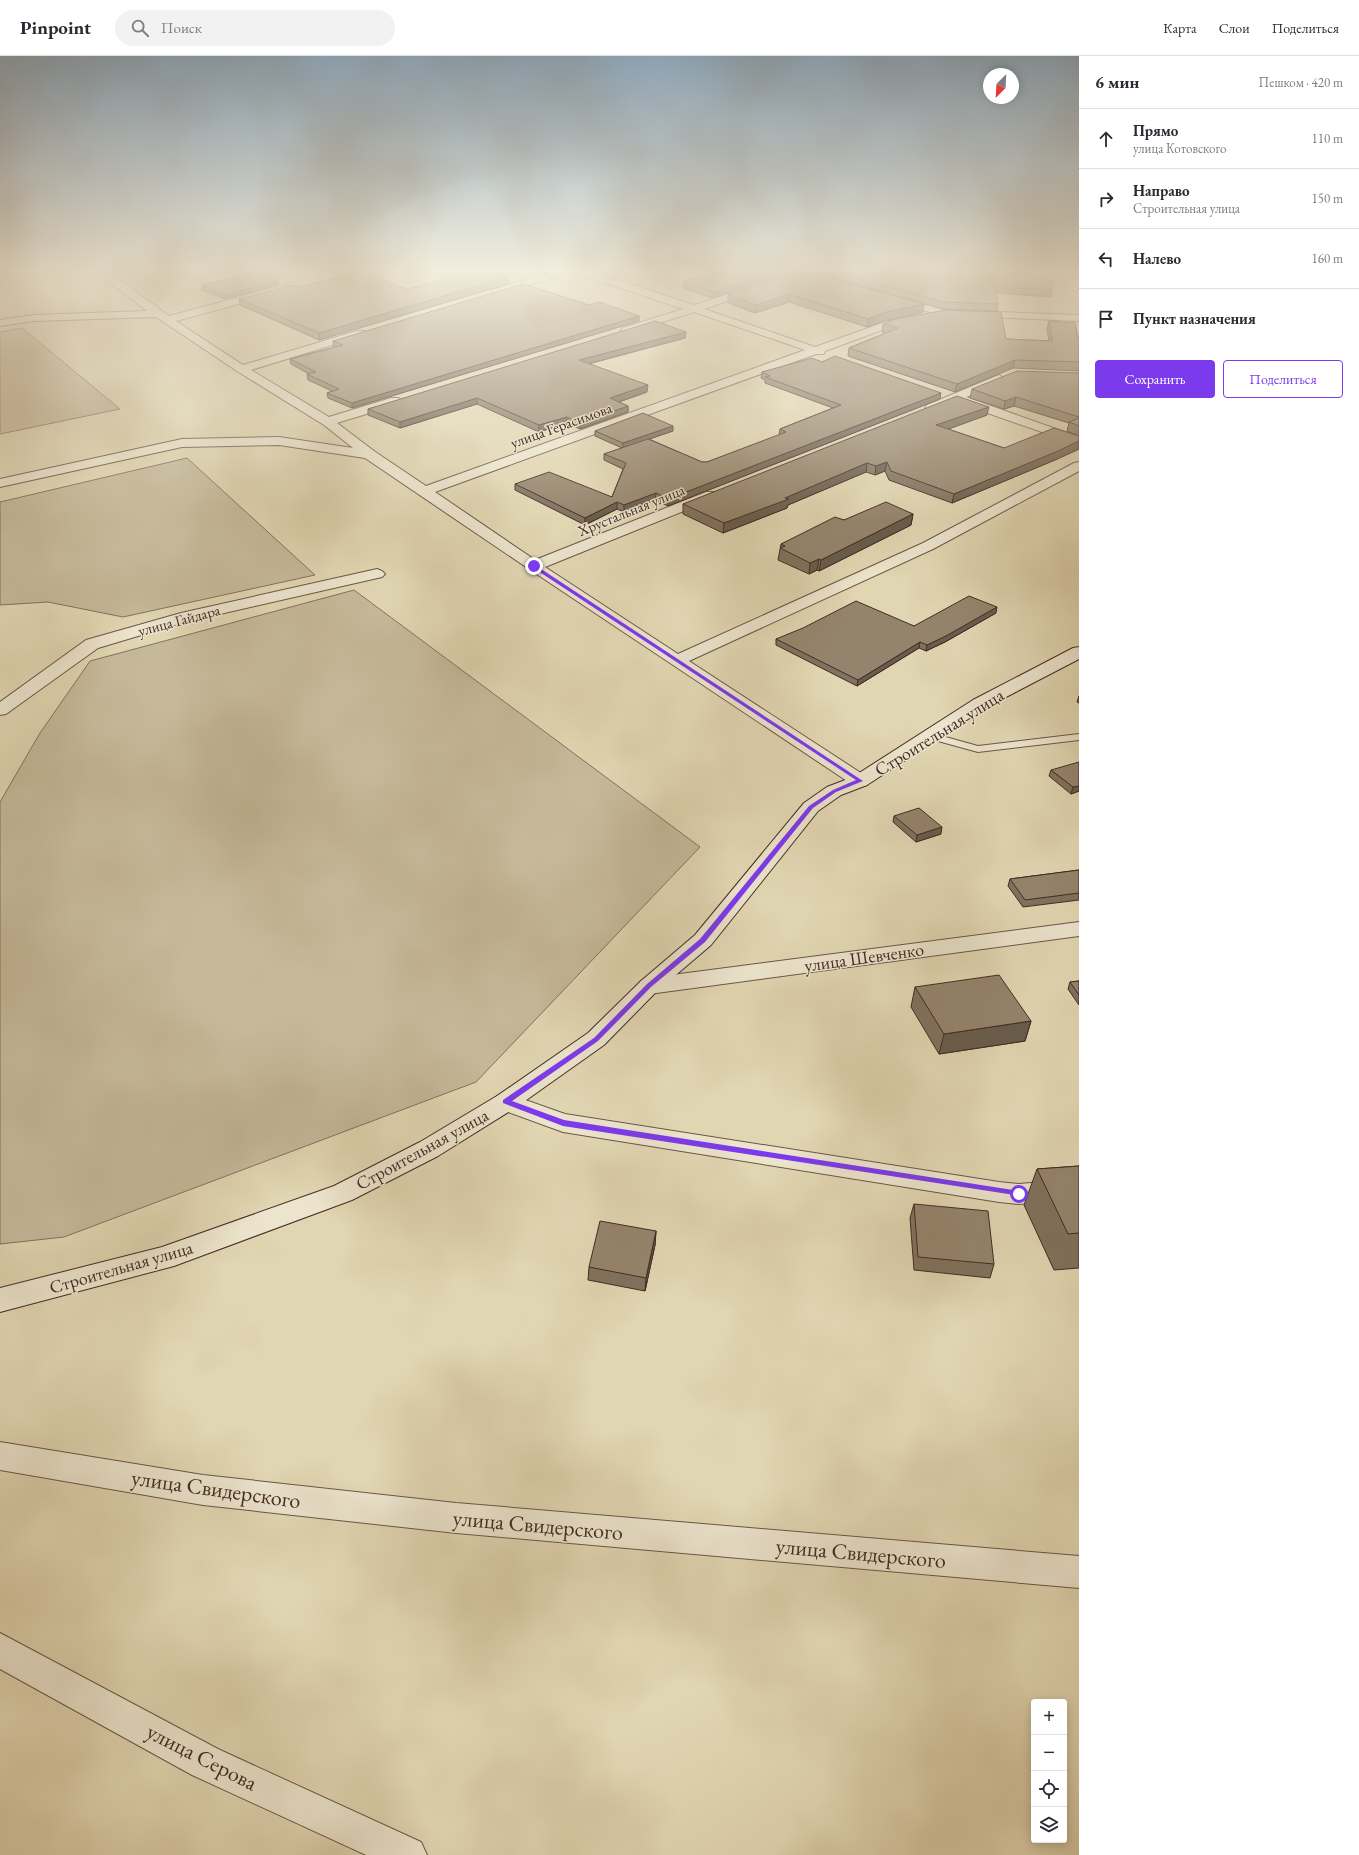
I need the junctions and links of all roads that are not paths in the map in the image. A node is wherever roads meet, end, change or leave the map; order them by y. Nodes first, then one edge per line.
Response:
1 (215, 352) edge
2 (297, 352) edge
3 (810, 352) edge
4 (820, 352) edge
5 (830, 356) dead end
6 (241, 369) junction
7 (1013, 374) edge
8 (941, 393) edge
9 (956, 398) junction
10 (403, 399) edge
11 (919, 413) edge
12 (328, 422) junction
13 (1079, 441) edge
14 (369, 454) junction
15 (1079, 466) edge
16 (0, 483) edge
17 (726, 489) edge
18 (425, 492) junction
19 (534, 566) junction
20 (377, 574) dead end
21 (1079, 652) edge
22 (678, 660) junction
23 (0, 710) edge
24 (931, 736) junction
25 (1079, 737) edge
26 (860, 781) junction
27 (1079, 929) edge
28 (649, 986) junction
29 (506, 1102) junction
30 (1079, 1189) edge
31 (0, 1300) edge
32 (0, 1456) edge
33 (1079, 1572) edge
34 (0, 1650) edge
35 (408, 1855) edge

1 - 6 street
2 - 6 street
3 - 18 street, улица Герасимова
4 - 5 street
6 - 12 street
7 - 9 street
8 - 9 street
9 - 11 street
9 - 13 street
10 - 12 street
12 - 14 street
14 - 16 street
14 - 18 street
15 - 22 street
17 - 19 street, Хрустальная улица
18 - 19 street
19 - 22 street
20 - 23 street, улица Гайдара
21 - 24 street, Строительная улица
22 - 26 street
24 - 25 lane
24 - 26 street, Строительная улица
26 - 28 street, Строительная улица
27 - 28 street, улица Шевченко
28 - 29 street, Строительная улица
29 - 30 street
29 - 31 street, Строительная улица
32 - 33 street, улица Свидерского
34 - 35 street, улица Серова

